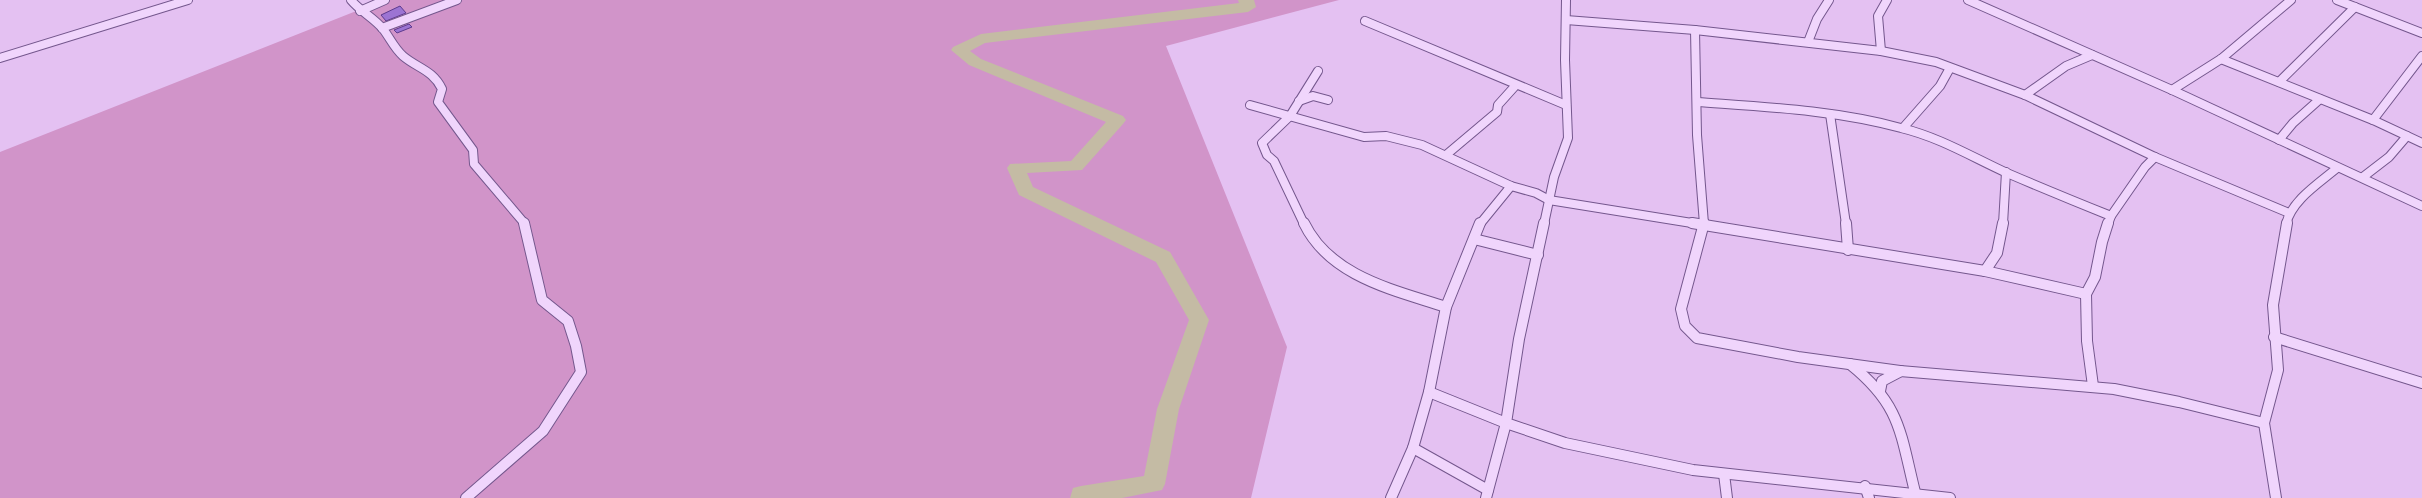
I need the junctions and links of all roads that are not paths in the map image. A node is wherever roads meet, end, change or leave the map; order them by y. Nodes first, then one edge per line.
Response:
1 (188, 0) edge
2 (351, 0) edge
3 (385, 0) edge
4 (458, 0) edge
5 (1566, 0) edge
6 (1829, 0) edge
7 (1886, 0) edge
8 (1968, 0) edge
9 (2291, 0) edge
10 (2337, 0) edge
11 (2355, 7) junction
12 (360, 11) junction
13 (1566, 20) junction
14 (1365, 21) dead end
15 (382, 28) junction
16 (1695, 30) junction
17 (2422, 33) edge
18 (1808, 42) junction
19 (1881, 51) junction
20 (2092, 55) junction
21 (2422, 56) edge
22 (0, 58) edge
23 (2221, 58) junction
24 (1950, 68) junction
25 (1318, 71) dead end
26 (2279, 82) junction
27 (1516, 85) junction
28 (2172, 90) junction
29 (2025, 95) junction
30 (2320, 99) junction
31 (1328, 100) dead end
32 (1299, 101) junction
33 (1697, 102) junction
34 (1250, 105) dead end
35 (1566, 105) junction
36 (1830, 114) junction
37 (1290, 116) junction
38 (2373, 120) junction
39 (1903, 128) junction
40 (2408, 136) junction
41 (2279, 140) junction
42 (2422, 143) edge
43 (1446, 155) junction
44 (2155, 157) junction
45 (2337, 168) junction
46 (2006, 172) junction
47 (2362, 177) junction
48 (1511, 186) junction
49 (1549, 200) junction
50 (2422, 206) edge
51 (2290, 213) junction
52 (2111, 216) junction
53 (1704, 224) junction
54 (1474, 239) junction
55 (1848, 250) junction
56 (1538, 255) junction
57 (1985, 271) junction
58 (2086, 294) junction
59 (1446, 307) junction
60 (2274, 337) junction
61 (1850, 364) junction
62 (1901, 371) junction
63 (2422, 383) edge
64 (2093, 386) junction
65 (1880, 391) junction
66 (1430, 392) junction
67 (1506, 423) junction
68 (2264, 423) junction
69 (1413, 448) junction
70 (1724, 474) junction
71 (1864, 486) junction
72 (1915, 492) junction
73 (1487, 494) edge
74 (466, 498) edge
75 (1391, 498) edge
76 (1727, 498) edge
77 (1869, 498) edge
78 (1950, 498) edge
79 (2276, 498) edge

1 - 22 street
2 - 12 street
3 - 12 street
4 - 15 street
5 - 13 street
6 - 18 street
7 - 19 street
8 - 20 street
9 - 23 street
10 - 11 street
11 - 17 street
11 - 26 street
12 - 15 street
13 - 16 street
13 - 35 street
14 - 27 street
15 - 74 street
16 - 18 street
16 - 33 street
18 - 19 street
19 - 24 street
20 - 28 street
20 - 29 street
21 - 38 street
23 - 26 street
23 - 28 street
24 - 29 street
24 - 39 street
25 - 32 street
26 - 30 street
27 - 35 street
27 - 43 street
28 - 41 street
29 - 44 street
30 - 38 street
30 - 41 street
31 - 32 street
32 - 37 street
33 - 36 street
33 - 53 street
34 - 37 street
35 - 49 street
36 - 39 street
36 - 55 street
37 - 43 street
37 - 59 street
38 - 40 street
39 - 46 street
40 - 42 street
40 - 47 street
41 - 45 street
43 - 48 street
44 - 51 street
44 - 52 street
45 - 47 street
45 - 51 street
46 - 52 street
46 - 57 street
47 - 50 street
48 - 49 street
48 - 54 street
49 - 53 street
49 - 56 street
51 - 60 street
52 - 58 street
53 - 55 street
53 - 61 street
54 - 56 street
54 - 59 street
55 - 57 street
56 - 67 street
57 - 58 street
58 - 64 street
59 - 66 street
60 - 63 street
60 - 68 street
61 - 62 street
61 - 65 street
62 - 64 street
62 - 65 street
64 - 68 street
65 - 72 street
66 - 67 street
66 - 69 street
67 - 70 street
67 - 73 street
68 - 79 street
69 - 73 street
69 - 75 street
70 - 71 street
70 - 76 street
71 - 72 street
71 - 77 street
72 - 78 street

